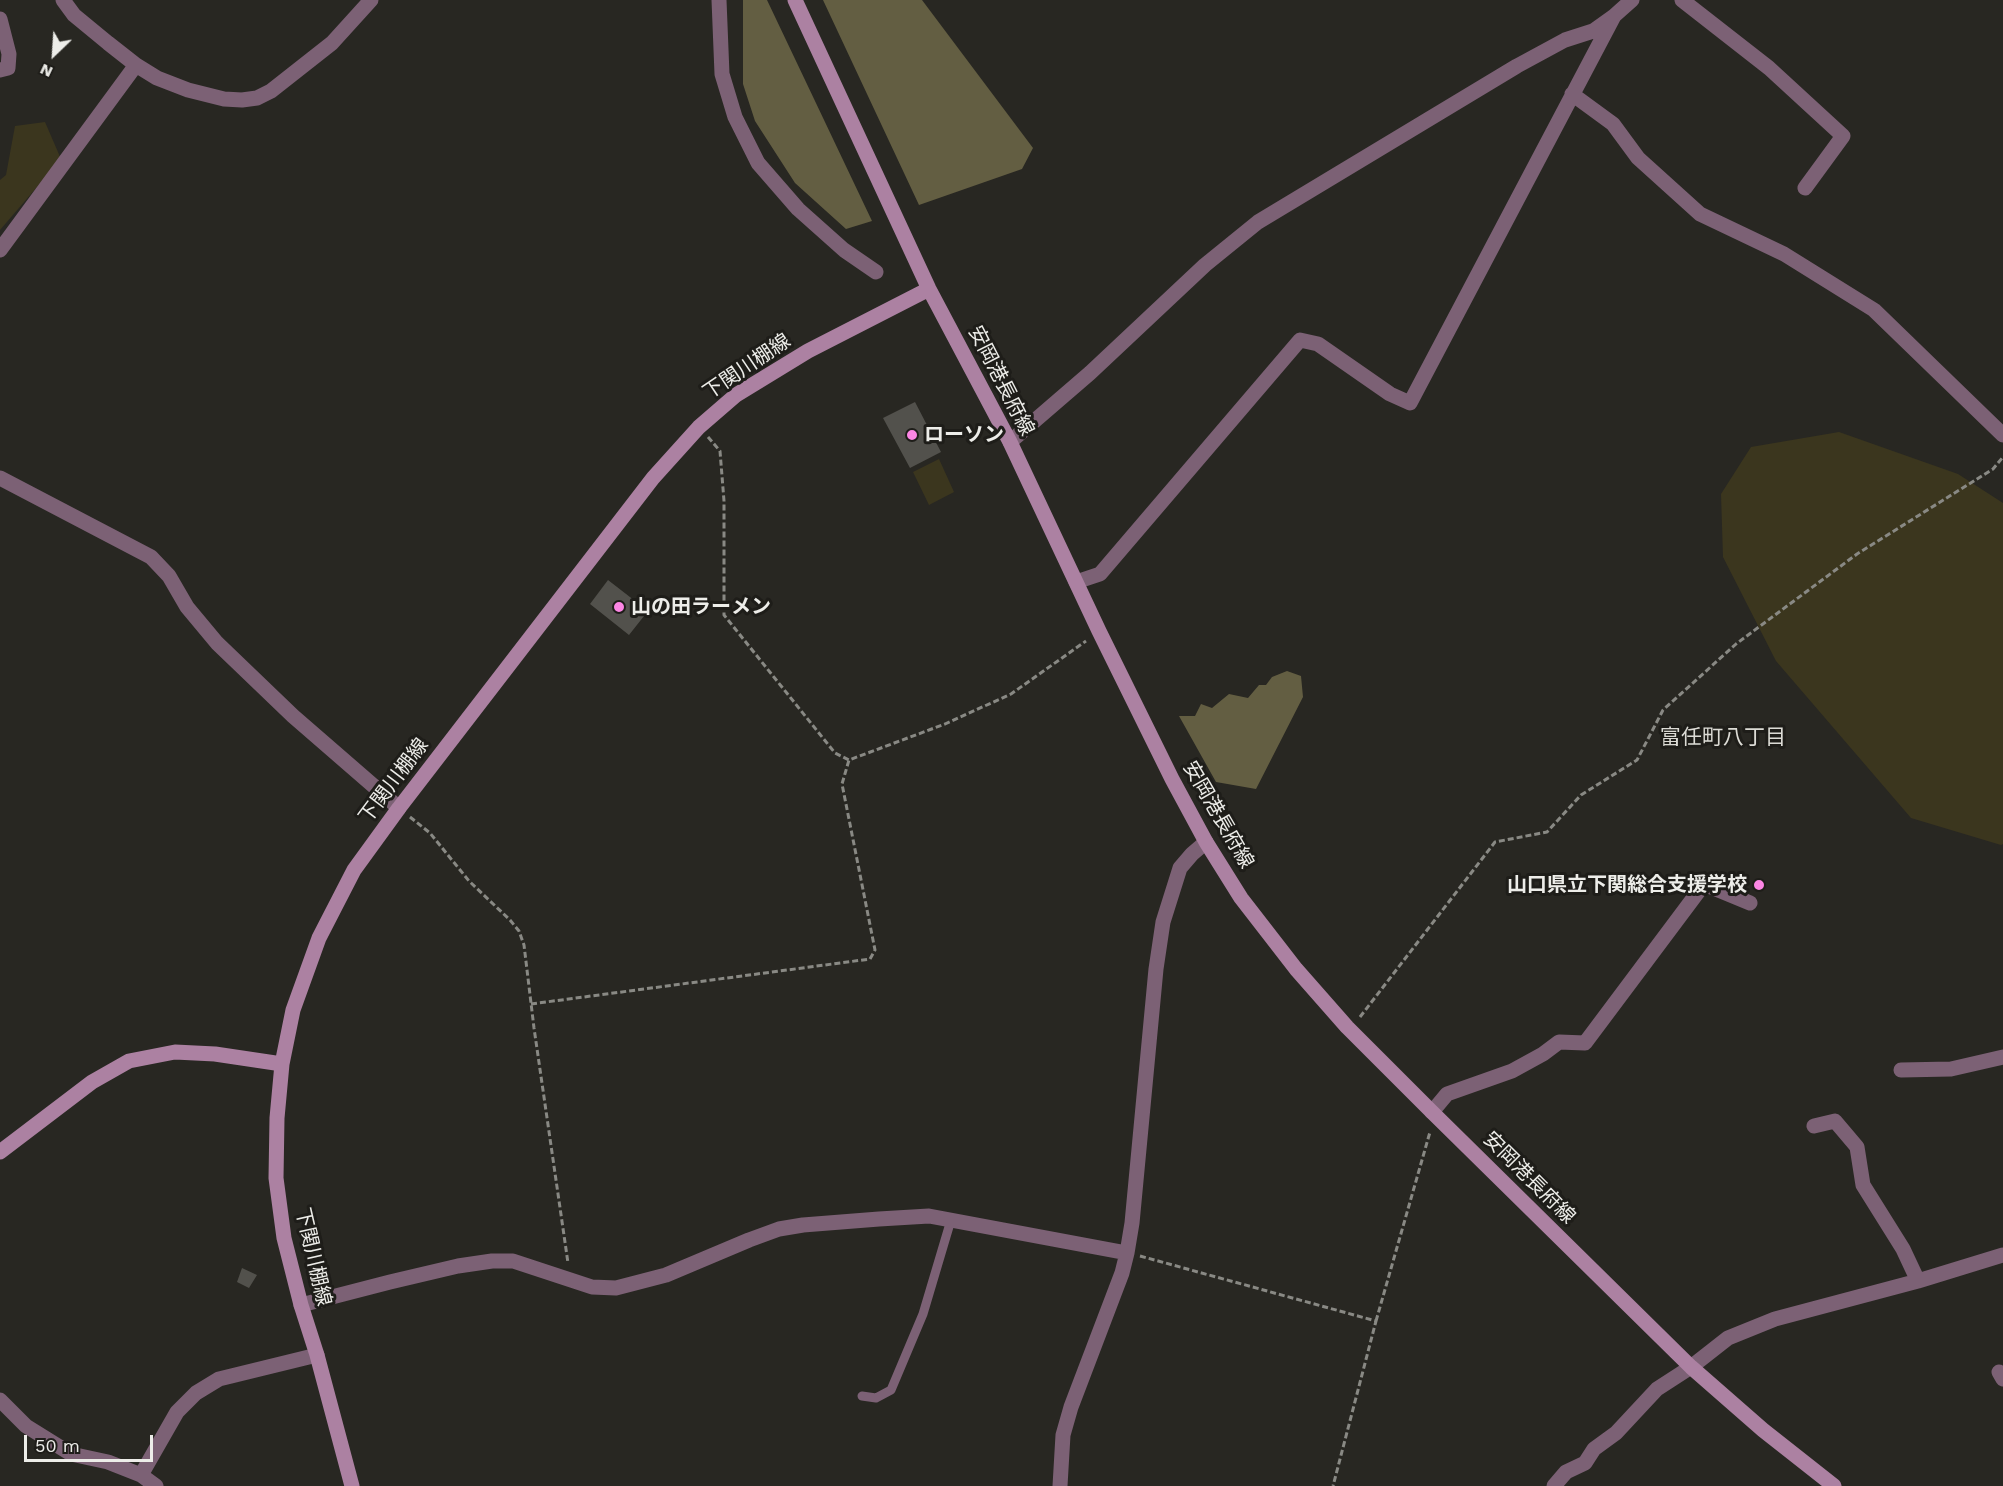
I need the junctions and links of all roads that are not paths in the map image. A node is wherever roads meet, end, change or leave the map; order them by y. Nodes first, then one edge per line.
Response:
1 (63, 0) edge
2 (371, 0) edge
3 (719, 0) edge
4 (795, 0) edge
5 (1632, 0) edge
6 (1682, 0) edge
7 (1614, 16) junction
8 (0, 19) edge
9 (136, 65) junction
10 (0, 70) edge
11 (1572, 94) junction
12 (1804, 188) dead end
13 (0, 250) edge
14 (876, 272) dead end
15 (929, 288) junction
16 (2003, 435) edge
17 (1010, 442) junction
18 (0, 478) edge
19 (1076, 582) junction
20 (399, 808) junction
21 (1206, 842) junction
22 (1750, 903) dead end
23 (2003, 1058) edge
24 (282, 1064) junction
25 (1902, 1070) dead end
26 (1434, 1114) junction
27 (1814, 1126) dead end
28 (0, 1152) edge
29 (951, 1220) junction
30 (1127, 1253) junction
31 (2003, 1255) edge
32 (1918, 1281) junction
33 (301, 1305) junction
34 (317, 1355) junction
35 (1691, 1367) junction
36 (862, 1396) dead end
37 (0, 1400) edge
38 (141, 1474) junction
39 (156, 1486) edge
40 (352, 1486) edge
41 (1060, 1486) edge
42 (1554, 1486) edge
43 (1834, 1486) edge

1 - 9 street
2 - 9 street
3 - 14 street
4 - 15 main road, 安岡港長府線
5 - 7 street
6 - 12 street
7 - 11 street
7 - 17 street
8 - 10 street
9 - 13 street
11 - 16 street
11 - 19 street
15 - 17 main road, 安岡港長府線
15 - 20 main road, 下関川棚線
17 - 19 main road, 安岡港長府線
18 - 20 street
19 - 21 main road, 安岡港長府線
20 - 24 main road, 下関川棚線
21 - 26 main road, 安岡港長府線
21 - 30 street
22 - 26 street
23 - 25 street
24 - 28 main road
24 - 33 main road, 下関川棚線
26 - 35 main road, 安岡港長府線
27 - 32 street
29 - 30 street
29 - 33 street
29 - 36 lane
30 - 41 street
31 - 32 street
32 - 35 street
33 - 34 main road, 下関川棚線
34 - 38 street
34 - 40 main road, 下関川棚線
35 - 42 street
35 - 43 main road, 安岡港長府線
37 - 38 street
38 - 39 street

